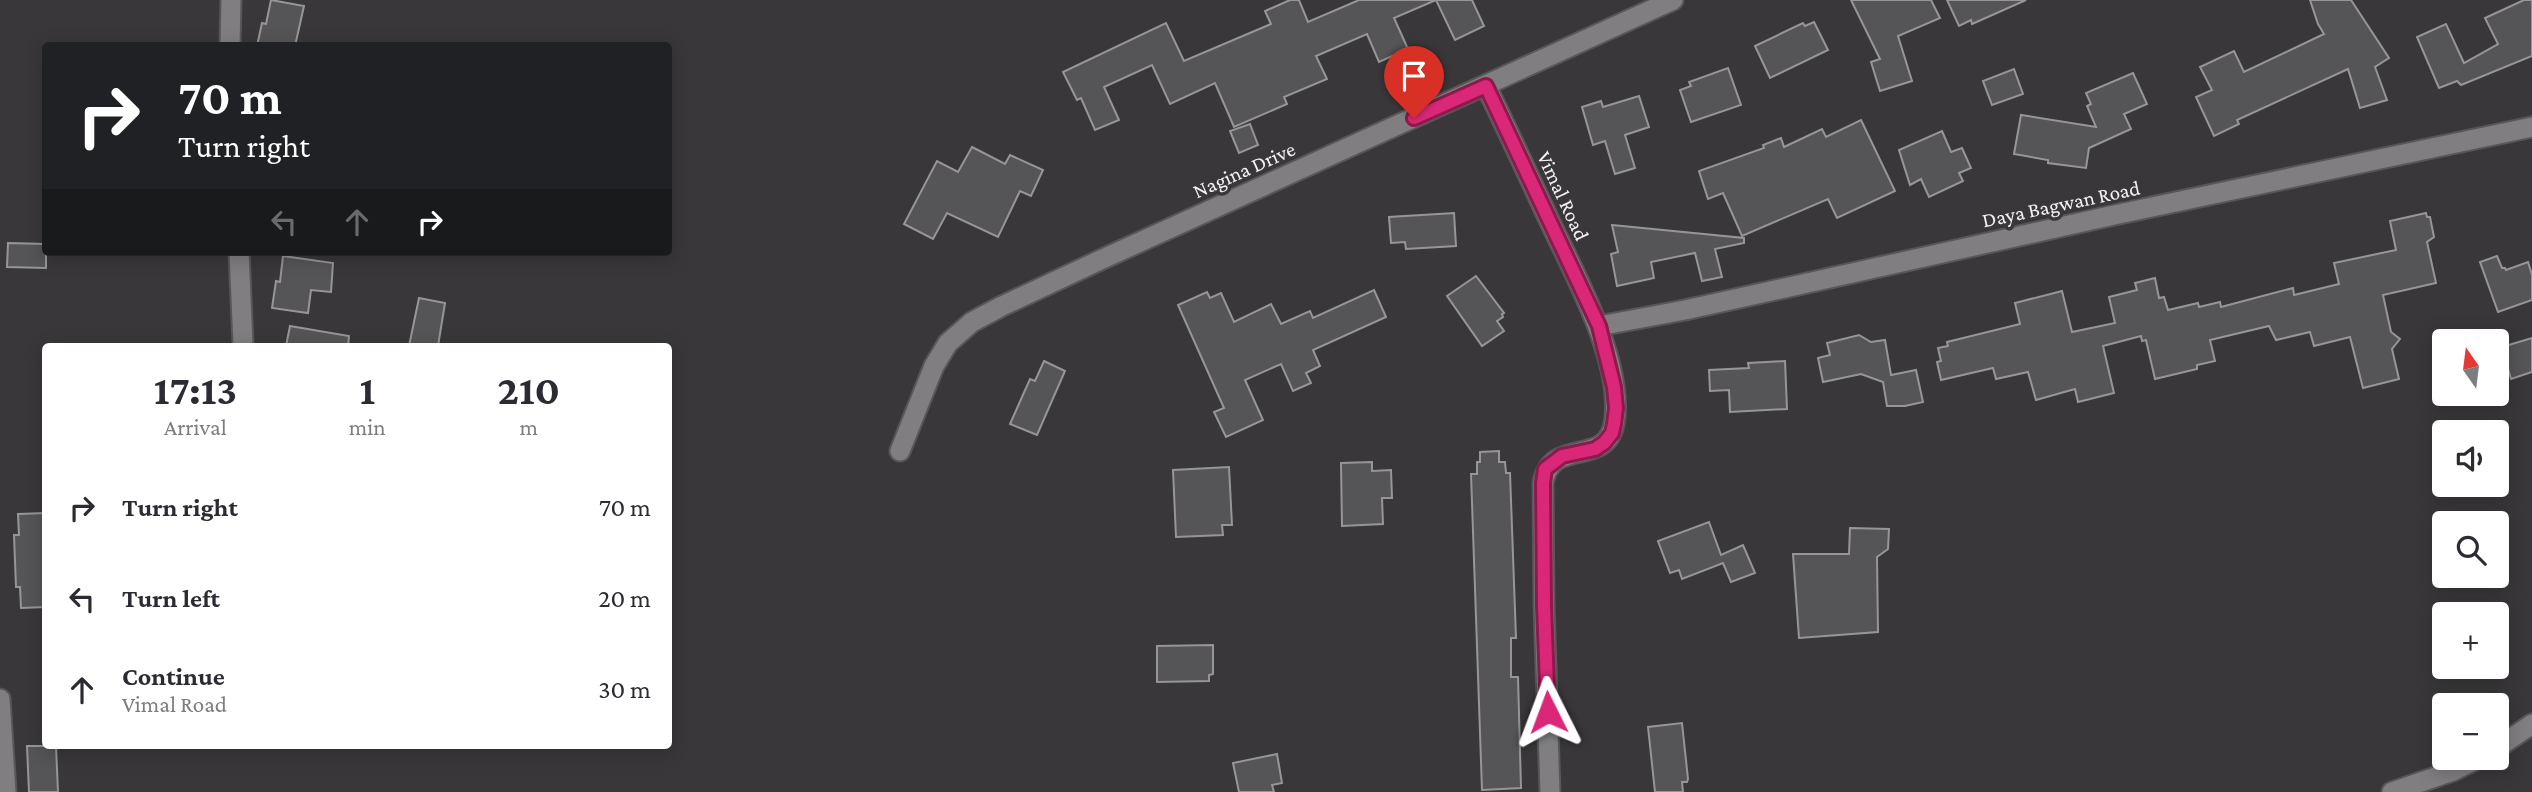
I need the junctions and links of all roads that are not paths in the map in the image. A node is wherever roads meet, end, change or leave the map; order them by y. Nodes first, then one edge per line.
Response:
1 (230, 0) edge
2 (1673, 0) edge
3 (230, 42) edge
4 (1486, 86) junction
5 (2532, 127) edge
6 (239, 256) edge
7 (1599, 326) junction
8 (243, 343) edge
9 (900, 450) dead end
10 (0, 699) edge
11 (2532, 724) edge
12 (2509, 740) edge
13 (2455, 770) edge
14 (6, 792) edge
15 (1550, 792) edge
16 (2392, 792) edge

1 - 3 street
2 - 4 street, Nagina Drive
4 - 7 street, Vimal Road
4 - 9 street, Nagina Drive
5 - 7 street, Daya Bagwan Road
6 - 8 street
7 - 15 street, Vimal Road
10 - 14 street
11 - 12 street
13 - 16 street

